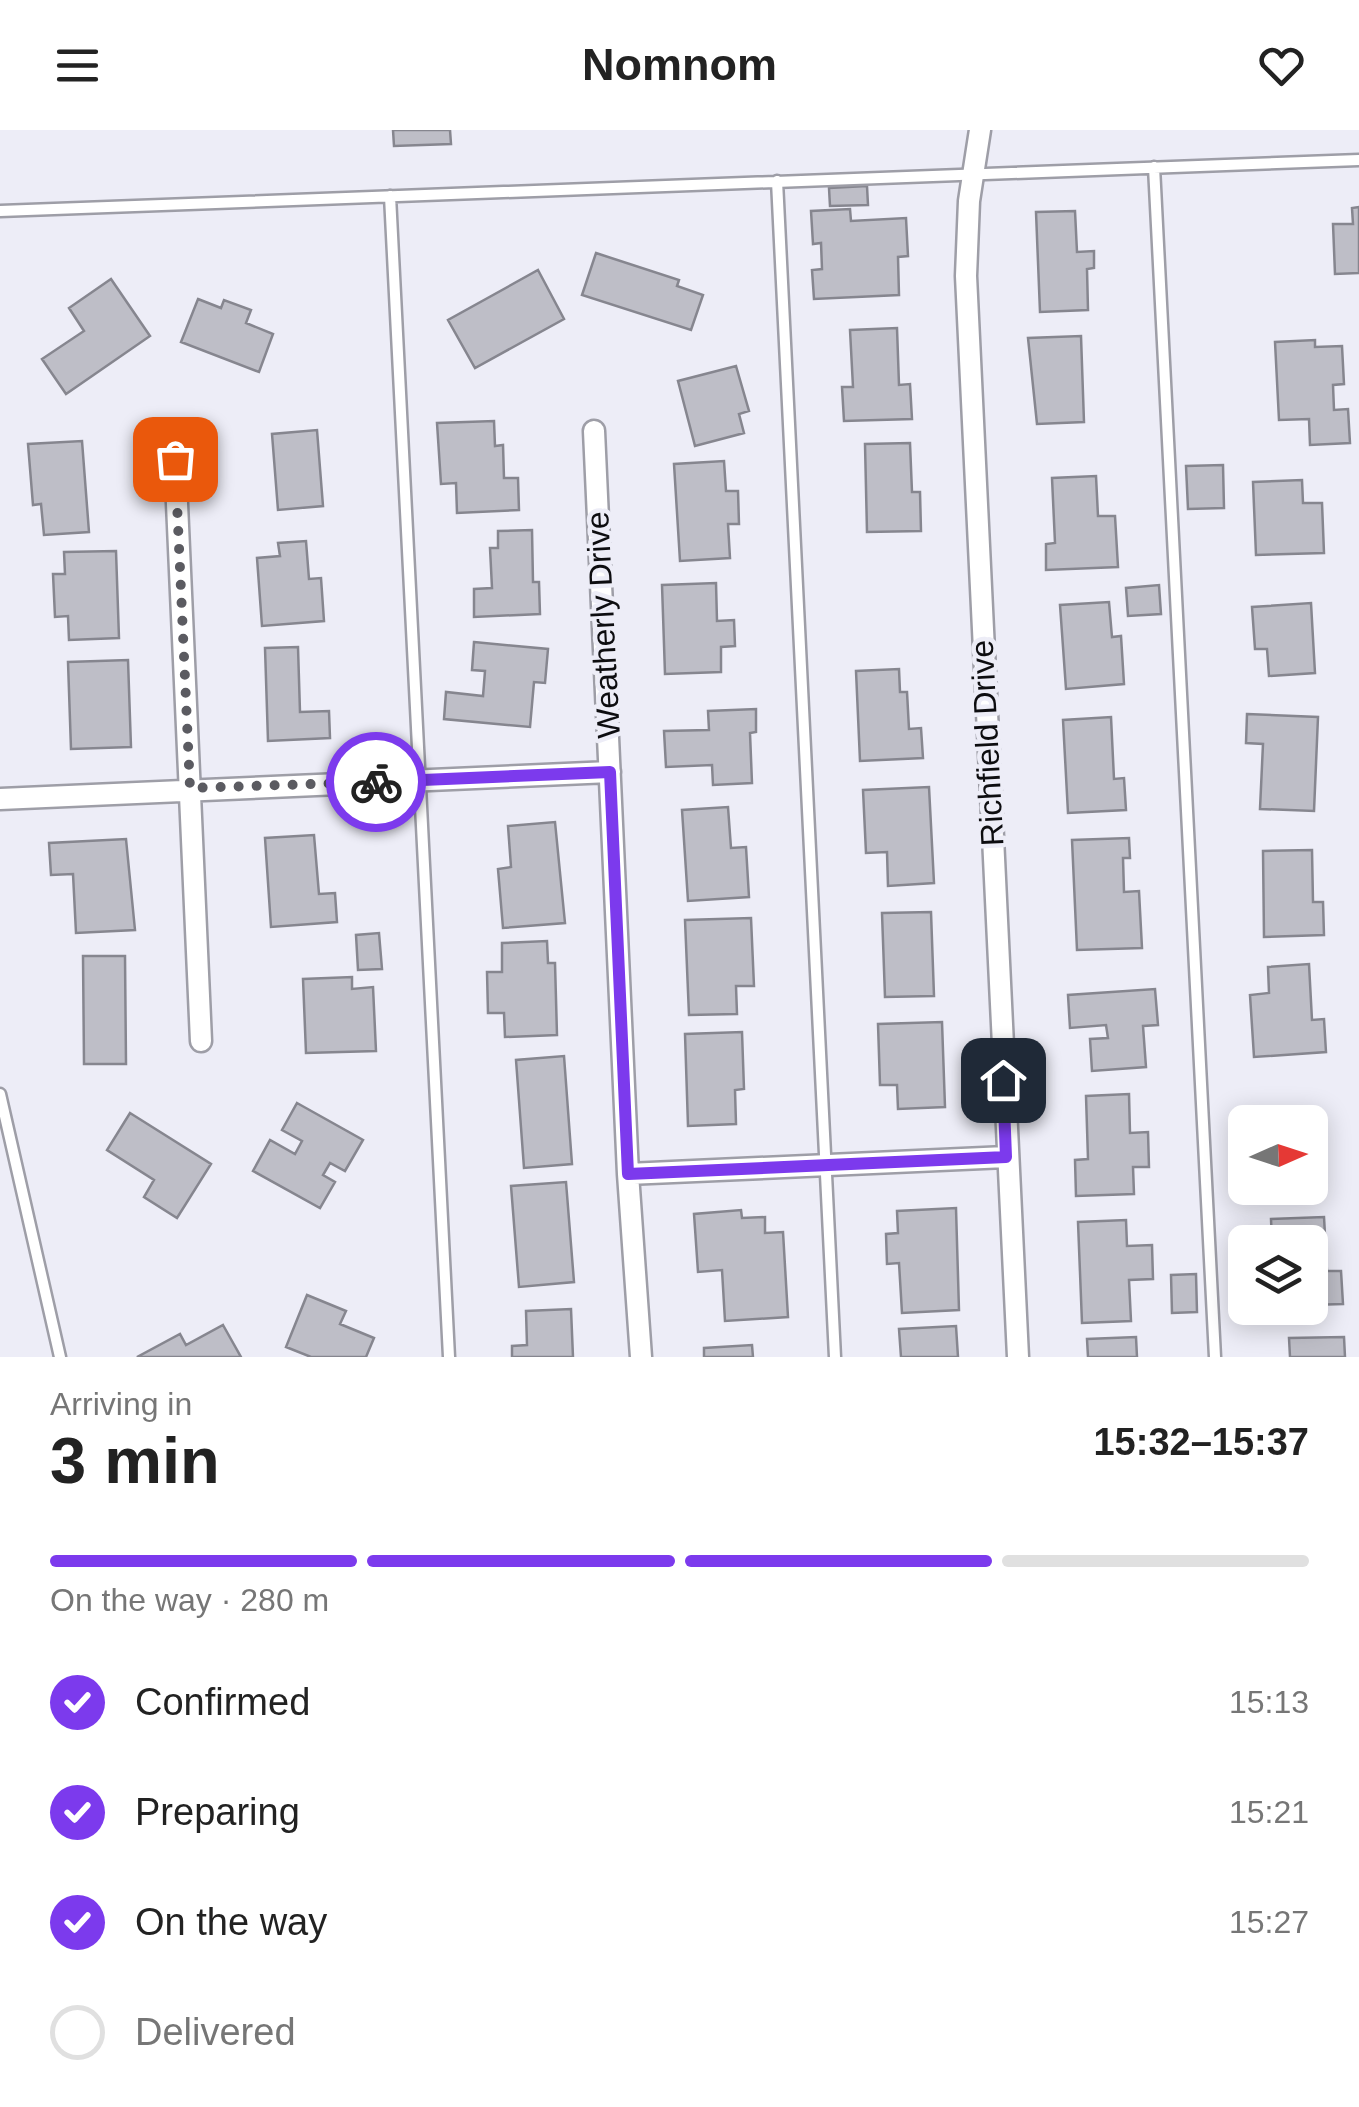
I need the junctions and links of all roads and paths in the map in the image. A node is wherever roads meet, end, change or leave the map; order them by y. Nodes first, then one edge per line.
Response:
1 (980, 130) edge
2 (1359, 160) edge
3 (1154, 167) junction
4 (973, 173) junction
5 (776, 181) junction
6 (390, 196) junction
7 (0, 211) edge
8 (594, 432) dead end
9 (175, 459) dead end
10 (610, 772) junction
11 (419, 781) junction
12 (190, 788) junction
13 (0, 799) edge
14 (201, 1040) dead end
15 (0, 1094) edge
16 (1006, 1157) junction
17 (825, 1166) junction
18 (628, 1174) junction
19 (60, 1357) edge
20 (449, 1357) edge
21 (641, 1357) edge
22 (835, 1357) edge
23 (1018, 1357) edge
24 (1215, 1357) edge

1 - 4 street, Richfield Drive
2 - 3 lane
3 - 4 lane
3 - 24 lane
4 - 5 lane
4 - 16 street, Richfield Drive
5 - 6 lane
5 - 17 lane
6 - 7 lane
6 - 11 lane
8 - 10 street, Weatherly Drive
9 - 12 street
10 - 11 street
10 - 18 street, Weatherly Drive
11 - 12 street
11 - 20 lane
12 - 13 street
12 - 14 street
15 - 19 lane
16 - 17 street
16 - 23 street, Richfield Drive
17 - 18 street
17 - 22 lane
18 - 21 street, Weatherly Drive

